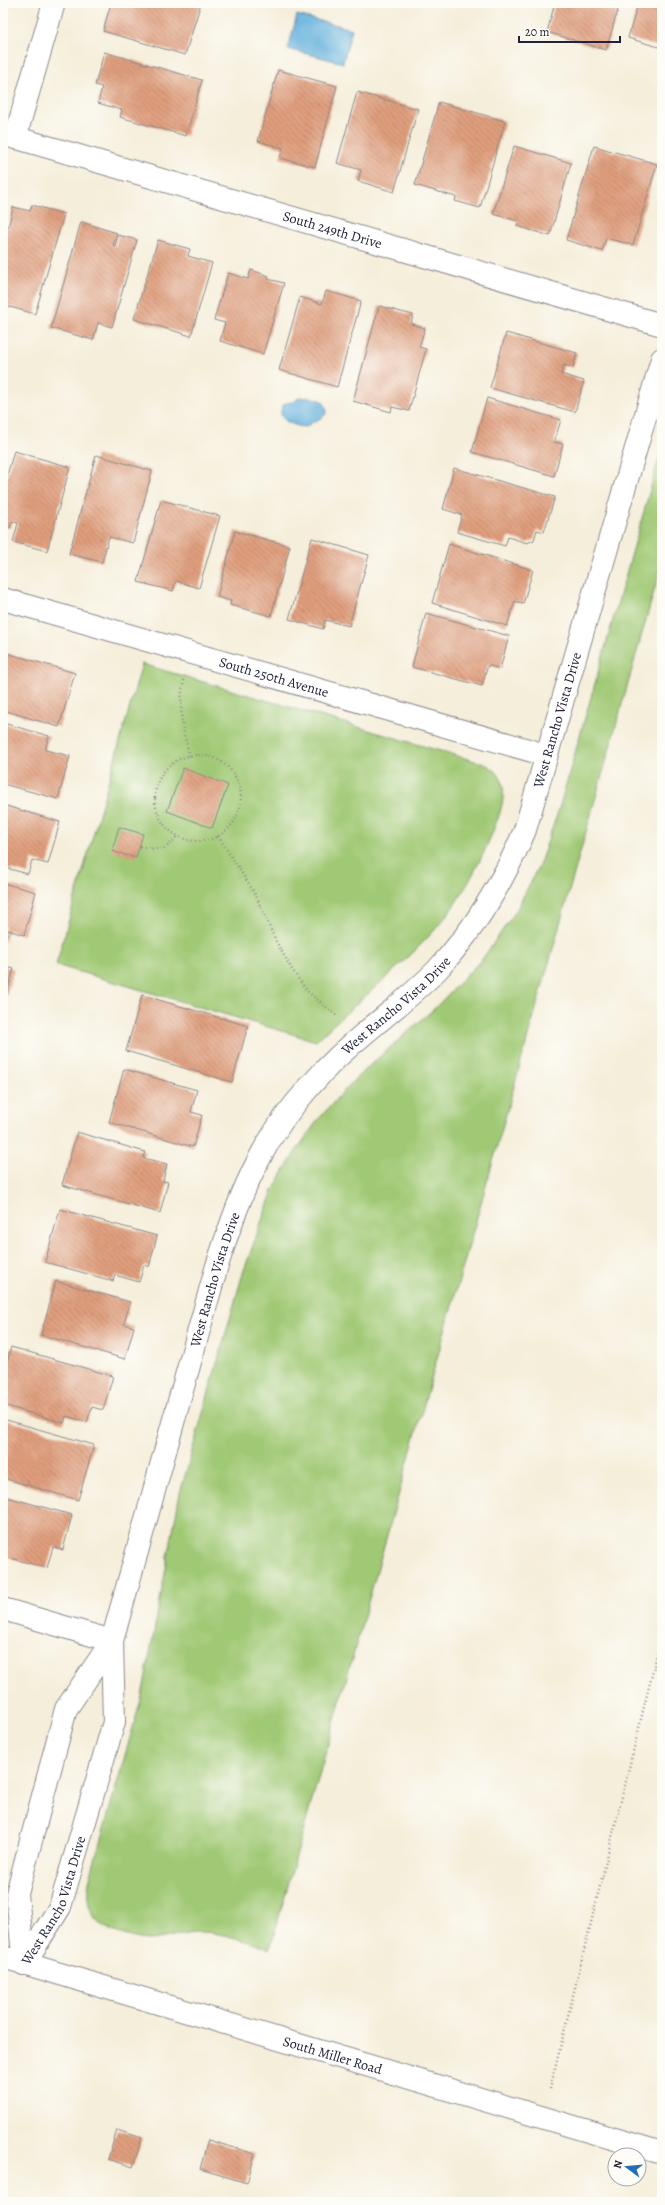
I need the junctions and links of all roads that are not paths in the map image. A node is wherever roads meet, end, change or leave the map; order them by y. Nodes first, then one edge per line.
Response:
1 (54, 3) edge
2 (9, 136) edge
3 (662, 325) edge
4 (662, 359) edge
5 (3, 599) edge
6 (546, 755) junction
7 (3, 1609) edge
8 (112, 1641) junction
9 (3, 1957) edge
10 (24, 1964) junction
11 (662, 2153) edge

1 - 2 street
2 - 3 street, South 249th Drive
4 - 6 street, West Rancho Vista Drive
5 - 6 street, South 250th Avenue
6 - 8 street, West Rancho Vista Drive
7 - 8 street
8 - 10 street, West Rancho Vista Drive
8 - 10 street, West Rancho Vista Drive
9 - 10 street, South Miller Road
10 - 11 street, South Miller Road

